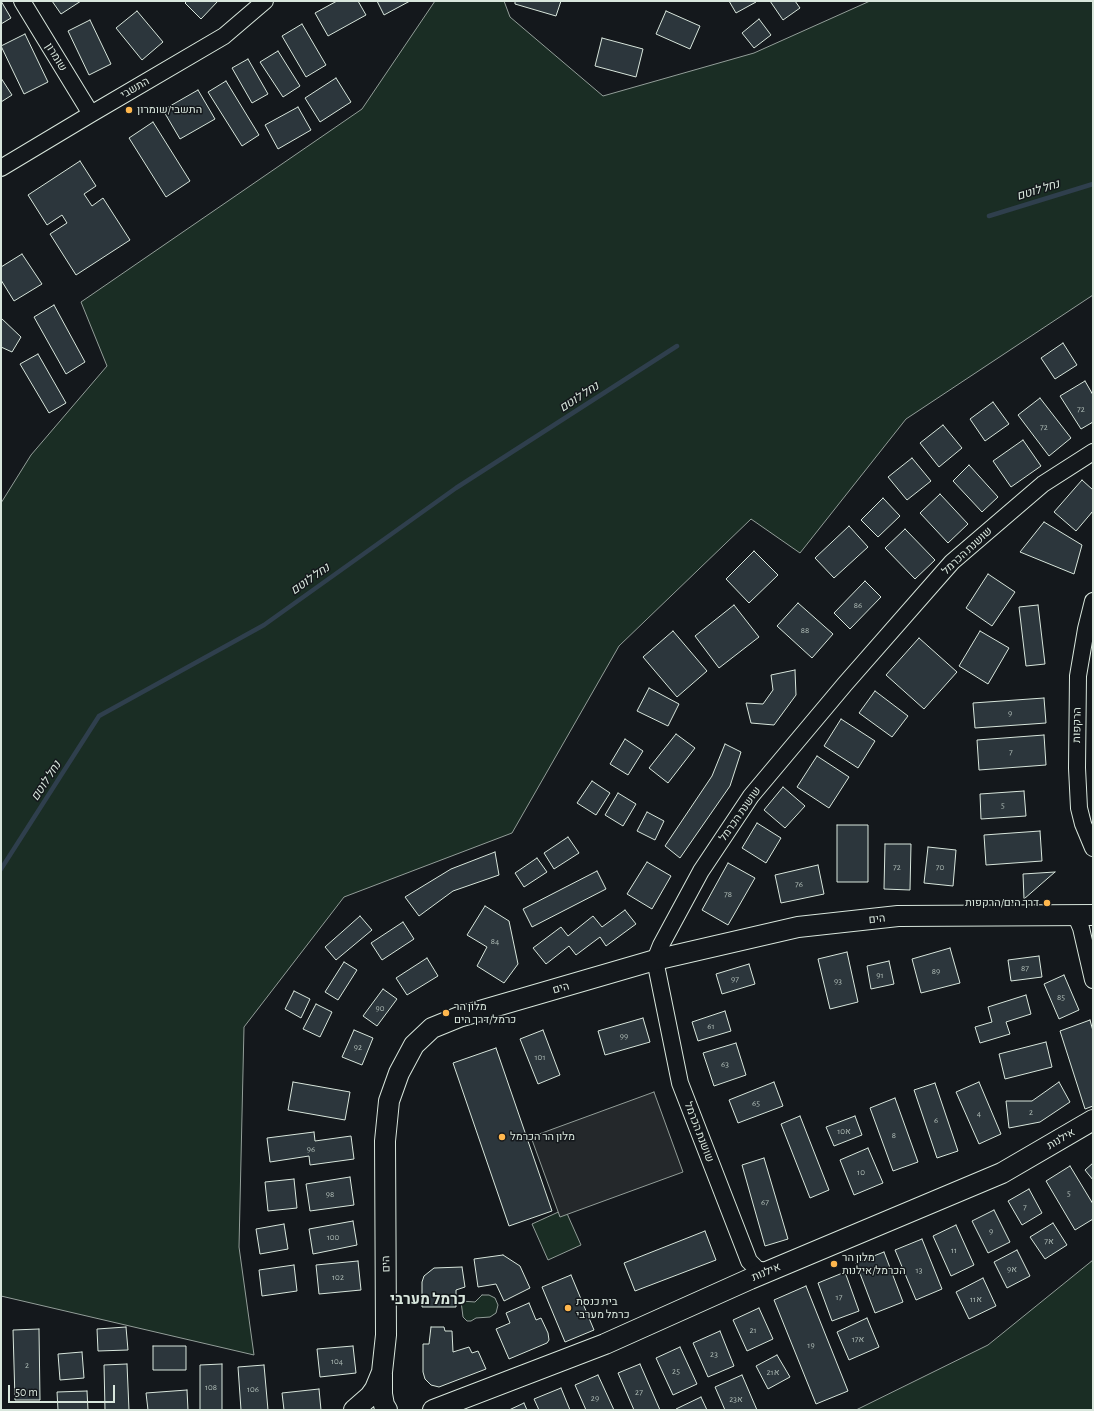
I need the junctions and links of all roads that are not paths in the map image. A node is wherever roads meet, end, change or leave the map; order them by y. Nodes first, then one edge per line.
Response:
1 (22, 1) edge
2 (264, 1) edge
3 (91, 114) junction
4 (1, 168) edge
5 (1093, 452) edge
6 (1093, 601) edge
7 (1093, 848) edge
8 (1073, 915) junction
9 (1093, 915) edge
10 (655, 960) junction
11 (1093, 980) edge
12 (1093, 1120) edge
13 (768, 1272) junction
14 (382, 1372) junction
15 (354, 1410) edge
16 (387, 1410) edge
17 (433, 1410) edge

1 - 3 street, שומרון
2 - 3 street, התשבי
3 - 4 street, התשבי
5 - 10 street, שושנת הכרמל
6 - 7 street, הרקפות
8 - 9 main road, הים
8 - 10 main road, הים
8 - 11 street
10 - 13 street, שושנת הכרמל
10 - 14 main road, הים
12 - 13 main road, אילנות
13 - 17 main road, אילנות
14 - 15 main road, הים
14 - 16 main road

